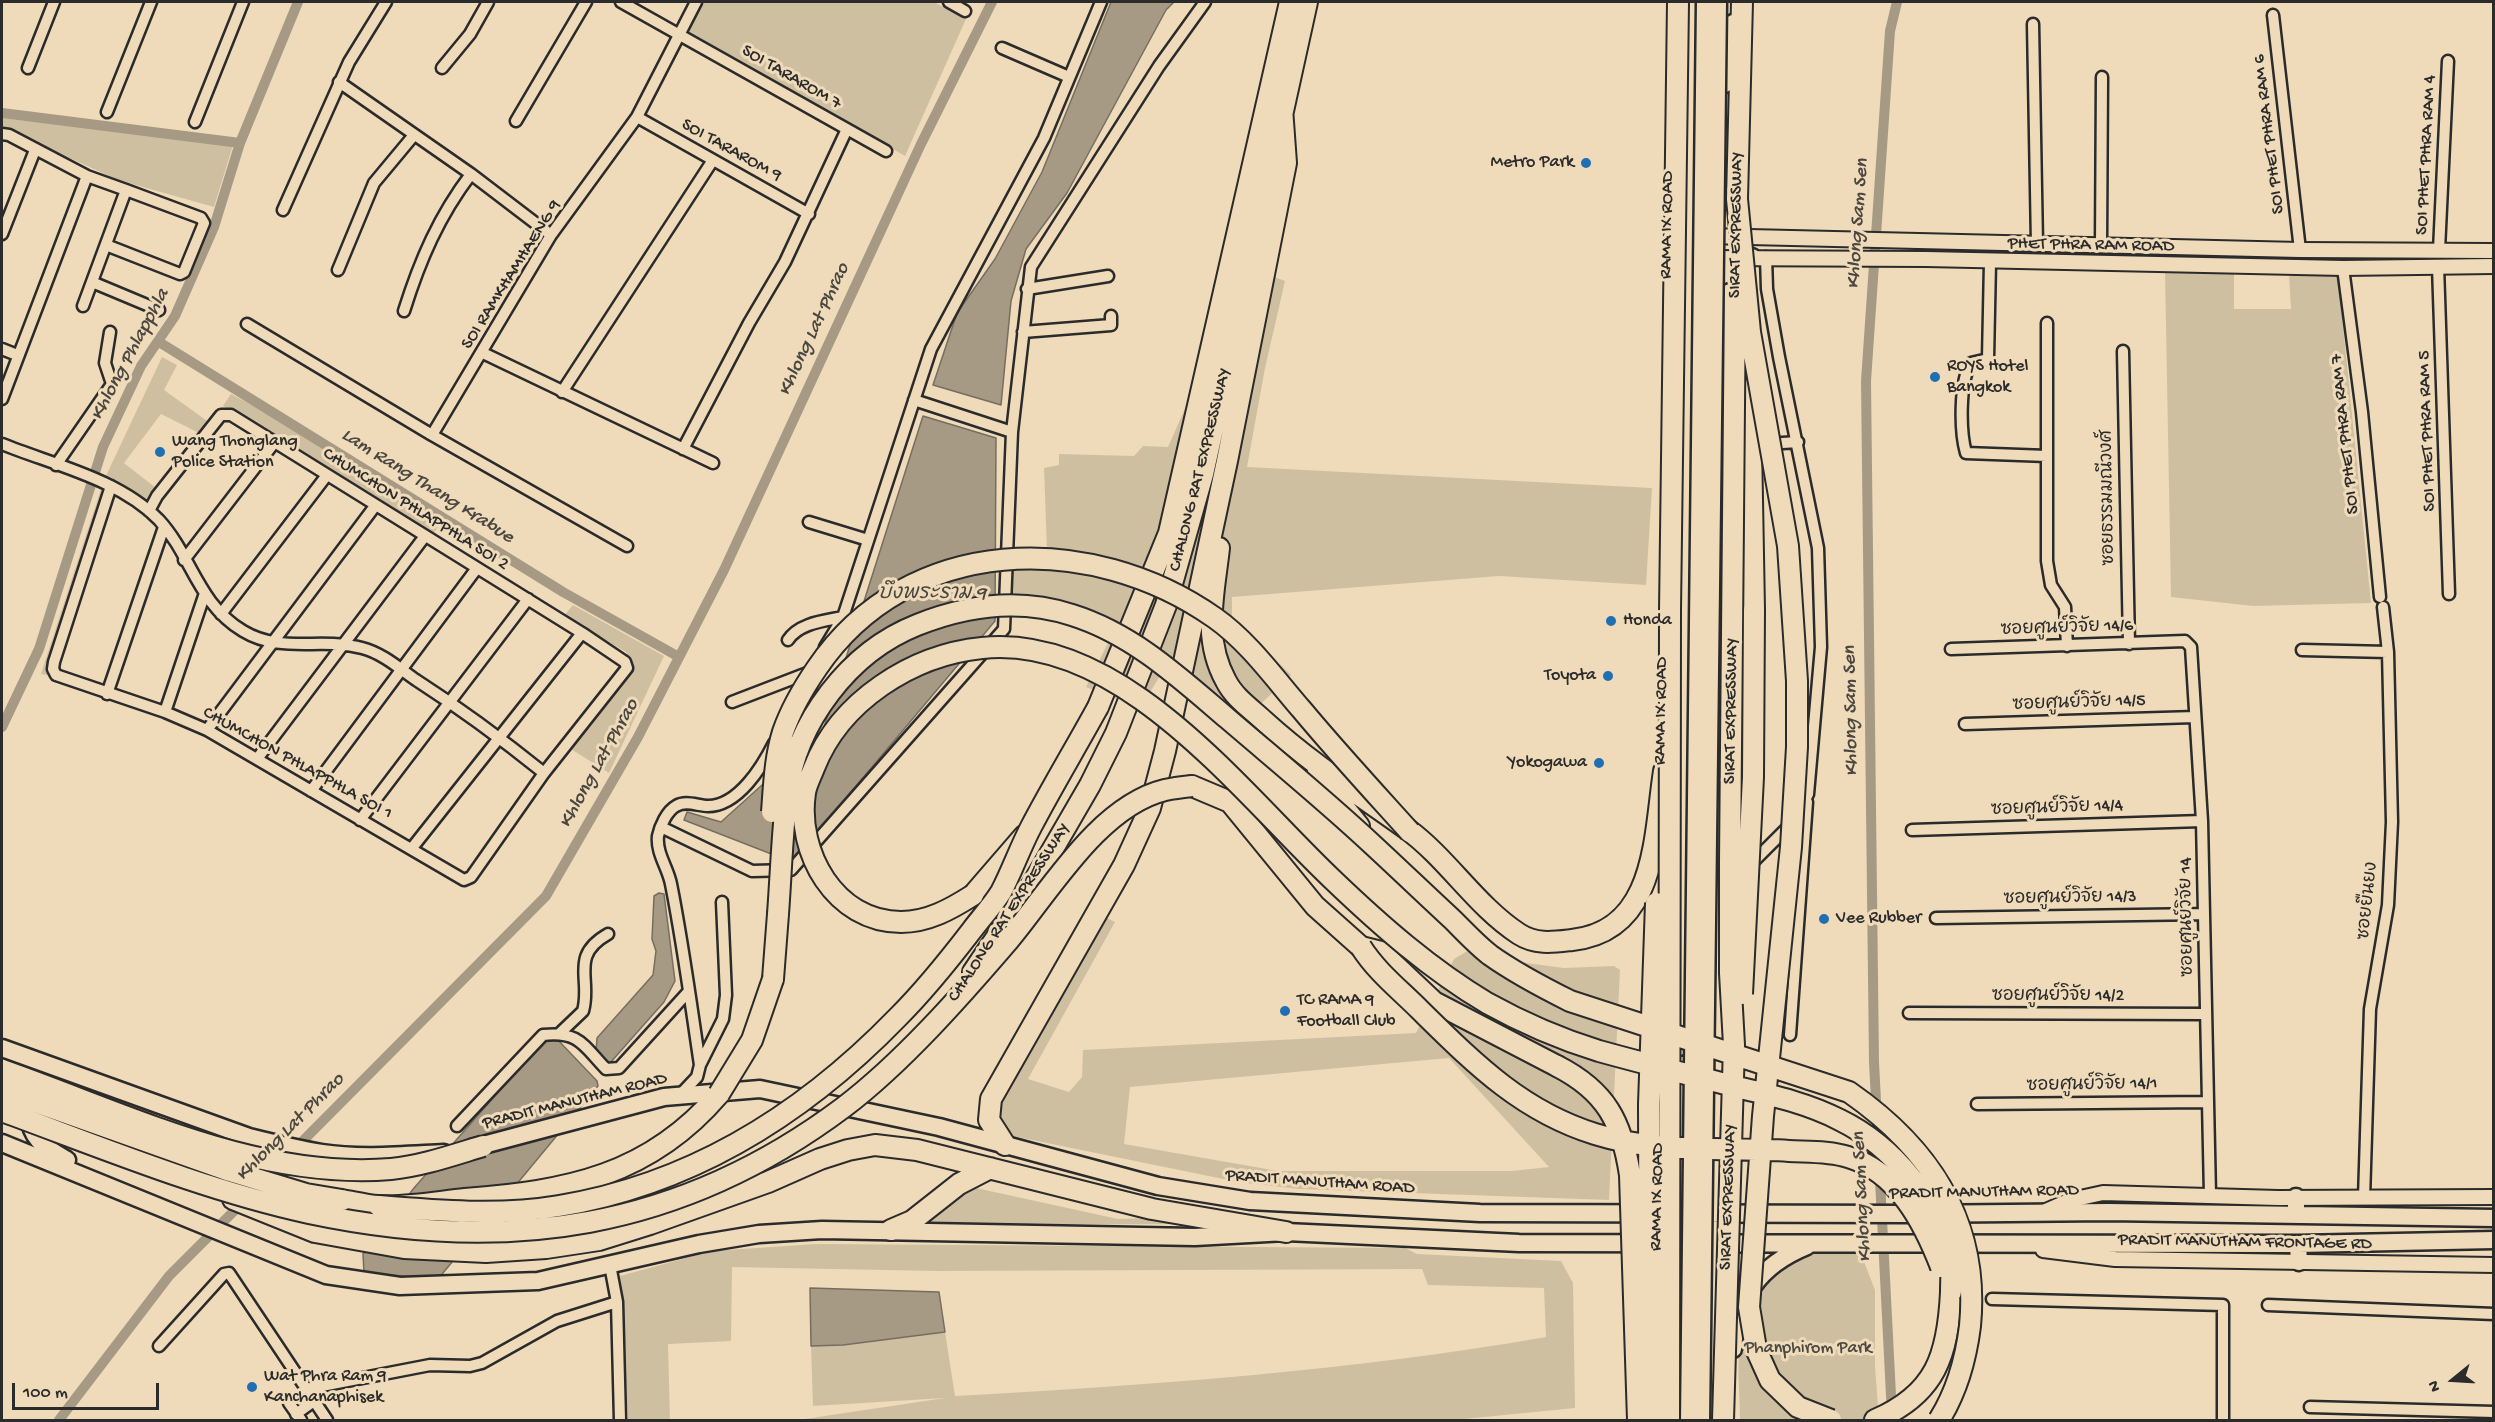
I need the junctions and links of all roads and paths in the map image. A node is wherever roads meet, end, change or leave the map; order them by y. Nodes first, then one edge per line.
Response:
1 (54, 2) edge
2 (151, 2) edge
3 (243, 2) edge
4 (386, 2) edge
5 (488, 2) edge
6 (586, 2) edge
7 (621, 2) edge
8 (696, 2) edge
9 (949, 2) edge
10 (1101, 2) edge
11 (1205, 2) edge
12 (1290, 2) edge
13 (1307, 2) edge
14 (1679, 2) edge
15 (1691, 2) edge
16 (1704, 2) edge
17 (1729, 3) edge
18 (965, 11) dead end
19 (2273, 15) dead end
20 (2033, 24) dead end
21 (680, 33) junction
22 (1002, 48) dead end
23 (2448, 61) dead end
24 (28, 68) dead end
25 (442, 68) dead end
26 (1069, 77) junction
27 (2102, 77) dead end
28 (1690, 81) junction
29 (339, 82) junction
30 (1282, 108) junction
31 (107, 112) dead end
32 (637, 117) junction
33 (516, 121) dead end
34 (195, 122) dead end
35 (847, 129) junction
36 (2, 134) edge
37 (414, 135) junction
38 (35, 150) junction
39 (886, 150) dead end
40 (713, 160) junction
41 (471, 174) junction
42 (87, 176) junction
43 (126, 190) junction
44 (1737, 199) junction
45 (283, 210) dead end
46 (809, 214) junction
47 (2, 234) edge
48 (551, 235) junction
49 (1688, 236) junction
50 (1723, 236) junction
51 (1991, 243) junction
52 (2037, 244) junction
53 (106, 245) junction
54 (2101, 245) junction
55 (2300, 250) junction
56 (2439, 250) junction
57 (2493, 251) edge
58 (1759, 257) junction
59 (1687, 258) junction
60 (1723, 258) junction
61 (1990, 262) junction
62 (2438, 266) junction
63 (2493, 267) edge
64 (2343, 268) junction
65 (338, 270) dead end
66 (1723, 275) junction
67 (1108, 276) dead end
68 (92, 282) junction
69 (1027, 289) junction
70 (1722, 303) junction
71 (83, 306) dead end
72 (159, 310) dead end
73 (404, 311) dead end
74 (1111, 316) dead end
75 (2047, 323) dead end
76 (247, 324) dead end
77 (110, 332) dead end
78 (1023, 332) junction
79 (2, 349) edge
80 (2123, 351) dead end
81 (483, 353) junction
82 (17, 355) junction
83 (562, 392) junction
84 (2, 399) edge
85 (914, 400) junction
86 (1012, 432) junction
87 (432, 435) junction
88 (1798, 442) junction
89 (274, 443) junction
90 (2, 444) edge
91 (1751, 444) junction
92 (683, 449) junction
93 (2047, 456) junction
94 (1227, 461) junction
95 (713, 463) dead end
96 (56, 465) junction
97 (327, 475) junction
98 (111, 486) junction
99 (375, 506) junction
100 (149, 511) junction
101 (809, 522) dead end
102 (164, 527) junction
103 (425, 536) junction
104 (868, 540) junction
105 (627, 546) dead end
106 (184, 560) junction
107 (477, 568) junction
108 (2449, 594) dead end
109 (204, 596) junction
110 (528, 599) junction
111 (2381, 602) joint
112 (221, 614) junction
113 (843, 617) junction
114 (582, 633) junction
115 (788, 640) dead end
116 (2185, 641) joint
117 (270, 642) junction
118 (2129, 644) junction
119 (343, 645) junction
120 (2067, 646) junction
121 (1951, 650) dead end
122 (2302, 650) dead end
123 (2388, 652) junction
124 (401, 669) junction
125 (810, 672) junction
126 (106, 694) junction
127 (450, 702) junction
128 (732, 702) dead end
129 (165, 712) junction
130 (2195, 717) junction
131 (1965, 724) dead end
132 (1670, 726) junction
133 (207, 730) junction
134 (498, 736) junction
135 (1295, 750) junction
136 (257, 759) junction
137 (544, 773) junction
138 (311, 790) junction
139 (1680, 792) junction
140 (1808, 794) junction
141 (360, 820) junction
142 (2202, 821) junction
143 (661, 827) junction
144 (1031, 828) junction
145 (1912, 830) dead end
146 (1410, 832) junction
147 (1371, 843) junction
148 (412, 848) junction
149 (1716, 895) junction
150 (722, 902) dead end
151 (778, 914) junction
152 (2204, 914) junction
153 (1936, 918) dead end
154 (609, 934) dead end
155 (1394, 938) junction
156 (1361, 947) junction
157 (689, 991) junction
158 (954, 1002) junction
159 (1909, 1013) dead end
160 (2206, 1014) junction
161 (560, 1033) junction
162 (1790, 1035) dead end
163 (1503, 1040) junction
164 (1734, 1045) junction
165 (2, 1048) edge
166 (2, 1061) edge
167 (1714, 1062) junction
168 (700, 1065) junction
169 (2, 1070) edge
170 (2, 1090) edge
171 (680, 1095) junction
172 (136, 1096) junction
173 (2208, 1102) junction
174 (1977, 1104) dead end
175 (2, 1112) edge
176 (2, 1124) edge
177 (457, 1126) dead end
178 (2, 1143) edge
179 (1678, 1144) junction
180 (1005, 1145) junction
181 (483, 1146) junction
182 (990, 1168) junction
183 (187, 1178) junction
184 (117, 1189) junction
185 (2210, 1195) junction
186 (2296, 1197) junction
187 (2493, 1197) edge
188 (2364, 1198) junction
189 (379, 1206) junction
190 (1352, 1206) junction
191 (2042, 1212) junction
192 (1614, 1213) junction
193 (1714, 1213) junction
194 (1744, 1213) junction
195 (1677, 1214) junction
196 (2296, 1215) junction
197 (2493, 1218) edge
198 (891, 1230) junction
199 (1286, 1232) junction
200 (1353, 1235) junction
201 (2493, 1240) edge
202 (1677, 1244) junction
203 (1714, 1244) junction
204 (1813, 1244) junction
205 (1997, 1244) junction
206 (2298, 1244) junction
207 (2299, 1262) junction
208 (610, 1265) junction
209 (2493, 1265) edge
210 (1951, 1292) junction
211 (1992, 1299) dead end
212 (616, 1302) junction
213 (2268, 1305) dead end
214 (2493, 1314) edge
215 (159, 1346) dead end
216 (306, 1389) junction
217 (1668, 1391) junction
218 (1713, 1395) junction
219 (314, 1401) junction
220 (289, 1403) dead end
221 (2310, 1407) dead end
222 (2493, 1412) edge
223 (298, 1417) edge
224 (1677, 1419) edge
225 (327, 1420) edge
226 (620, 1420) edge
227 (1638, 1420) edge
228 (1650, 1420) edge
229 (1701, 1420) edge
230 (1712, 1420) edge
231 (1723, 1420) edge
232 (1729, 1420) edge
233 (1831, 1420) edge
234 (1875, 1420) edge
235 (1939, 1420) edge
236 (2223, 1420) edge

1 - 24 street
2 - 31 street
3 - 34 street
4 - 29 street
5 - 25 street
6 - 33 street
7 - 21 street, SOI TARAROM 7
8 - 21 street, SOI RAMKHAMHAENG 9
9 - 18 street
10 - 26 street
11 - 69 street
12 - 144 highway, CHALONG RAT EXPRESSWAY, bridge
13 - 30 highway, CHALONG RAT EXPRESSWAY
14 - 28 main road
14 - 132 highway, bridge
15 - 28 main road, RAMA IX ROAD
16 - 224 main road, RAMA IX ROAD, bridge
17 - 44 highway, SIRAT EXPRESSWAY
17 - 50 main road
17 - 229 main road, bridge
19 - 55 street, SOI PHET PHRA RAM 6
20 - 52 street
21 - 32 street, SOI RAMKHAMHAENG 9
21 - 35 street, SOI TARAROM 7
22 - 26 street
23 - 56 street, SOI PHET PHRA RAM 4
26 - 85 street
27 - 54 street
28 - 49 main road, RAMA IX ROAD
29 - 37 street
29 - 45 street
30 - 94 highway
30 - 158 highway, CHALONG RAT EXPRESSWAY, bridge
32 - 40 street, SOI TARAROM 9
32 - 48 street, SOI RAMKHAMHAENG 9
35 - 39 street, SOI TARAROM 7
35 - 46 street
36 - 38 street
37 - 41 street
37 - 65 street
38 - 42 street
38 - 47 street
40 - 46 street, SOI TARAROM 9
40 - 83 street
41 - 48 street
41 - 73 street
42 - 43 street
42 - 82 street
43 - 53 street
43 - 53 street
44 - 164 highway, SIRAT EXPRESSWAY, bridge
44 - 233 highway, bridge
46 - 92 street
48 - 81 street, SOI RAMKHAMHAENG 9
49 - 50 street, PHET PHRA RAM ROAD
49 - 59 main road, RAMA IX ROAD
50 - 51 street, PHET PHRA RAM ROAD
50 - 60 main road
51 - 52 street, PHET PHRA RAM ROAD
51 - 61 street
52 - 54 street, PHET PHRA RAM ROAD
53 - 68 street
54 - 55 street, PHET PHRA RAM ROAD
55 - 56 street, PHET PHRA RAM ROAD
56 - 57 street, PHET PHRA RAM ROAD
58 - 60 street, PHET PHRA RAM ROAD
58 - 61 street, PHET PHRA RAM ROAD
58 - 66 main road
58 - 88 street
59 - 60 street, PHET PHRA RAM ROAD
59 - 139 main road, RAMA IX ROAD
60 - 66 main road
61 - 64 street, PHET PHRA RAM ROAD
61 - 93 street
62 - 63 street, PHET PHRA RAM ROAD
62 - 64 street, PHET PHRA RAM ROAD
62 - 108 street, SOI PHET PHRA RAM 5
64 - 111 street, SOI PHET PHRA RAM 7
66 - 70 main road
67 - 69 street
68 - 71 street
68 - 72 street
69 - 78 street
70 - 91 highway
70 - 149 main road
74 - 78 street
75 - 93 street
76 - 87 street
77 - 96 street
78 - 86 street
79 - 82 street
80 - 118 street, ซอยธรรมมณีวงศ์
81 - 83 street
81 - 87 street, SOI RAMKHAMHAENG 9
82 - 84 street
83 - 92 street
85 - 86 street
85 - 104 street
86 - 143 street
87 - 105 street
88 - 91 street
88 - 140 street
89 - 97 street, CHUMCHON PHLAPPHLA SOI 2
89 - 100 street, CHUMCHON PHLAPPHLA SOI 2
89 - 106 street
90 - 96 street
91 - 164 highway, bridge
92 - 95 street
93 - 120 street
94 - 135 highway
94 - 180 highway, bridge
96 - 98 street
97 - 99 street, CHUMCHON PHLAPPHLA SOI 2
97 - 112 street
98 - 100 street
98 - 126 street, CHUMCHON PHLAPPHLA SOI 1
99 - 103 street, CHUMCHON PHLAPPHLA SOI 2
99 - 117 street
100 - 102 street
101 - 104 street
102 - 106 street
102 - 126 street
103 - 107 street, CHUMCHON PHLAPPHLA SOI 2
103 - 119 street
104 - 113 street
106 - 109 street
107 - 110 street, CHUMCHON PHLAPPHLA SOI 2
107 - 124 street
109 - 112 street
109 - 129 street
110 - 114 street, CHUMCHON PHLAPPHLA SOI 2
110 - 127 street
111 - 123 street, ซอยยืนยง
112 - 117 street
113 - 115 street
113 - 125 street
114 - 134 street
114 - 137 street, CHUMCHON PHLAPPHLA SOI 2
116 - 118 street, ซอยศูนย์วิจัย 14/6
116 - 130 street, ซอยศูนย์วิจัย 14
117 - 119 street
117 - 133 street
118 - 120 street, ซอยศูนย์วิจัย 14/6
119 - 124 street
119 - 136 street
120 - 121 street, ซอยศูนย์วิจัย 14/6
122 - 123 street
123 - 188 street, ซอยยืนยง
124 - 127 street
124 - 138 street
125 - 128 street
125 - 143 street
126 - 129 street, CHUMCHON PHLAPPHLA SOI 1
127 - 134 street
127 - 141 street
129 - 133 street, CHUMCHON PHLAPPHLA SOI 1
130 - 131 street, ซอยศูนย์วิจัย 14/5
130 - 142 street, ซอยศูนย์วิจัย 14
132 - 146 highway, bridge
132 - 224 highway, bridge
133 - 136 street, CHUMCHON PHLAPPHLA SOI 1
134 - 137 street
134 - 148 street
135 - 146 highway, bridge
135 - 147 highway, bridge
136 - 138 street, CHUMCHON PHLAPPHLA SOI 1
137 - 148 street, CHUMCHON PHLAPPHLA SOI 1
138 - 141 street, CHUMCHON PHLAPPHLA SOI 1
139 - 179 main road, RAMA IX ROAD
139 - 228 highway, bridge
140 - 149 street
140 - 162 street
141 - 148 street, CHUMCHON PHLAPPHLA SOI 1
142 - 145 street, ซอยศูนย์วิจัย 14/4
142 - 152 street, ซอยศูนย์วิจัย 14
143 - 157 street
144 - 155 highway, bridge
144 - 189 highway, CHALONG RAT EXPRESSWAY, bridge
146 - 151 highway, bridge
147 - 151 highway, bridge
147 - 235 highway, bridge
149 - 167 main road
150 - 168 street
151 - 189 highway, bridge
152 - 153 street, ซอยศูนย์วิจัย 14/3
152 - 160 street, ซอยศูนย์วิจัย 14
154 - 161 street
155 - 163 highway
155 - 210 highway, bridge
156 - 158 highway, bridge
156 - 163 highway
156 - 210 highway, bridge
157 - 161 street
157 - 168 street
158 - 183 highway, CHALONG RAT EXPRESSWAY, bridge
159 - 160 street, ซอยศูนย์วิจัย 14/2
160 - 173 street, ซอยศูนย์วิจัย 14
161 - 177 street
163 - 227 highway, bridge
164 - 231 highway, SIRAT EXPRESSWAY, bridge
165 - 172 main road, PRADIT MANUTHAM ROAD
166 - 176 main road
167 - 193 main road
167 - 194 main road
168 - 171 street
169 - 181 highway, bridge
170 - 189 highway, CHALONG RAT EXPRESSWAY, bridge
171 - 180 main road, PRADIT MANUTHAM ROAD
171 - 181 main road, PRADIT MANUTHAM ROAD
172 - 181 main road, PRADIT MANUTHAM ROAD, bridge
172 - 184 main road
173 - 174 street, ซอยศูนย์วิจัย 14/1
173 - 185 street, ซอยศูนย์วิจัย 14
175 - 183 highway, CHALONG RAT EXPRESSWAY, bridge
178 - 184 main road
179 - 192 main road
179 - 195 main road, RAMA IX ROAD
180 - 190 main road, PRADIT MANUTHAM ROAD
182 - 183 highway, bridge
182 - 198 highway
182 - 199 highway
184 - 208 main road
185 - 186 street
185 - 191 street
186 - 188 street
186 - 196 main road
187 - 188 street
190 - 192 main road, PRADIT MANUTHAM ROAD
190 - 200 main road
191 - 194 main road, PRADIT MANUTHAM ROAD
191 - 196 main road, PRADIT MANUTHAM ROAD
192 - 195 main road, PRADIT MANUTHAM ROAD
193 - 194 main road, PRADIT MANUTHAM ROAD
193 - 195 main road, PRADIT MANUTHAM ROAD
193 - 203 main road
195 - 202 main road, RAMA IX ROAD
196 - 197 main road, PRADIT MANUTHAM ROAD
198 - 199 main road
198 - 208 main road
199 - 200 main road
200 - 202 main road
201 - 206 main road
202 - 203 main road
202 - 217 main road, RAMA IX ROAD
203 - 204 main road
203 - 218 main road
204 - 205 main road
204 - 232 main road
205 - 206 main road
205 - 207 street, PRADIT MANUTHAM FRONTAGE RD
206 - 207 main road
207 - 209 street, PRADIT MANUTHAM FRONTAGE RD
208 - 212 street
210 - 234 highway
211 - 236 street
212 - 216 street
212 - 226 street
213 - 214 street
215 - 216 street
216 - 219 street
217 - 218 main road
217 - 224 main road, RAMA IX ROAD
218 - 230 main road
219 - 223 street
219 - 225 street
220 - 223 street
221 - 222 street

